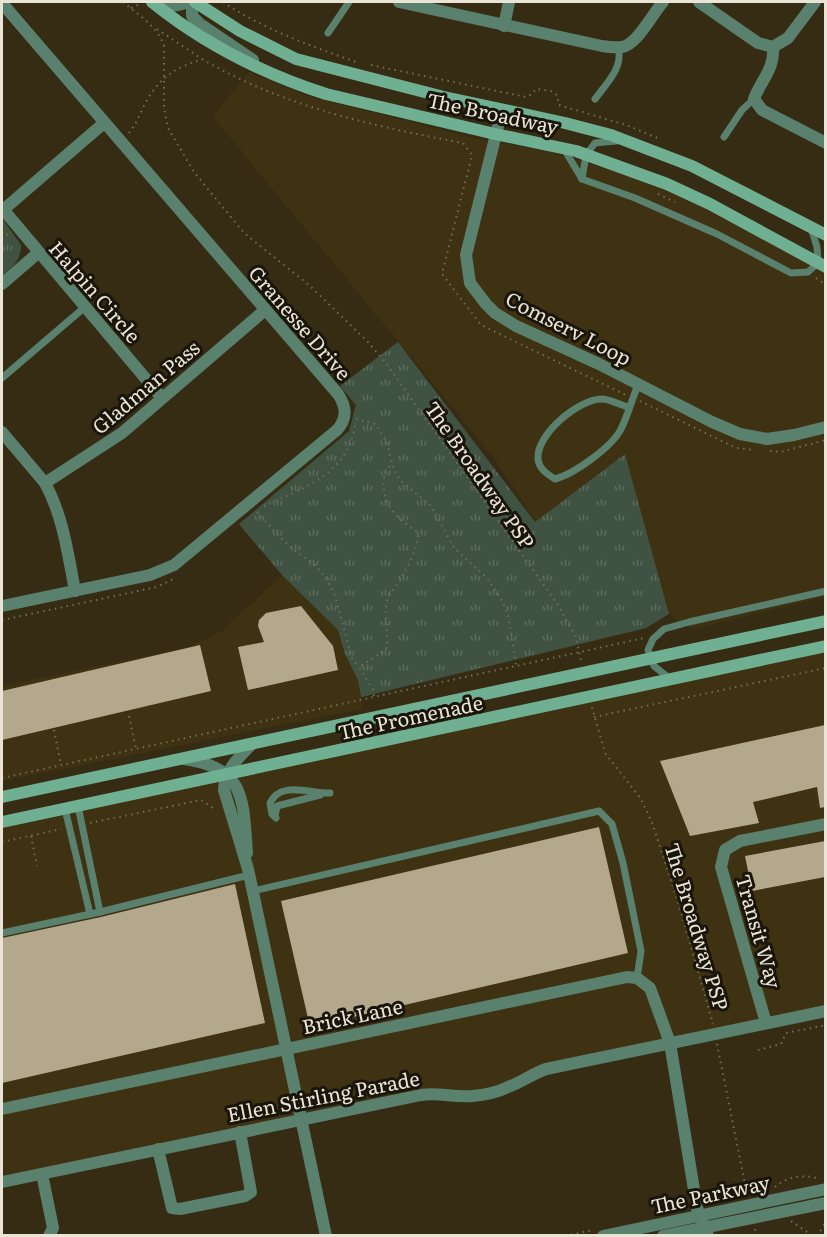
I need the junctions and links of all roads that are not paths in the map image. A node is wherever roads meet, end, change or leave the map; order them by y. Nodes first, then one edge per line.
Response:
1 (154, 2) edge
2 (187, 2) edge
3 (193, 2) edge
4 (208, 2) edge
5 (349, 2) edge
6 (399, 2) edge
7 (509, 2) edge
8 (663, 2) edge
9 (699, 2) edge
10 (815, 2) edge
11 (2, 3) edge
12 (217, 16) junction
13 (504, 26) junction
14 (328, 33) dead end
15 (773, 47) junction
16 (618, 48) junction
17 (274, 75) junction
18 (595, 99) dead end
19 (754, 99) junction
20 (502, 110) junction
21 (104, 123) junction
22 (495, 134) junction
23 (724, 137) dead end
24 (629, 142) junction
25 (825, 143) edge
26 (563, 147) junction
27 (586, 154) junction
28 (582, 179) junction
29 (2, 209) edge
30 (810, 228) junction
31 (825, 235) edge
32 (38, 254) junction
33 (822, 265) edge
34 (2, 284) edge
35 (85, 307) junction
36 (265, 310) junction
37 (2, 378) edge
38 (638, 385) junction
39 (162, 398) junction
40 (628, 407) junction
41 (825, 427) edge
42 (2, 432) edge
43 (45, 483) junction
44 (75, 591) junction
45 (825, 591) edge
46 (2, 606) edge
47 (825, 621) edge
48 (825, 646) edge
49 (650, 659) junction
50 (671, 679) junction
51 (252, 744) junction
52 (180, 759) junction
53 (227, 775) junction
54 (2, 797) edge
55 (78, 806) junction
56 (65, 809) junction
57 (276, 818) joint
58 (2, 822) edge
59 (825, 824) edge
60 (249, 872) junction
61 (253, 891) junction
62 (100, 912) junction
63 (90, 914) junction
64 (2, 933) edge
65 (637, 978) junction
66 (825, 1011) edge
67 (766, 1023) junction
68 (670, 1043) junction
69 (286, 1048) junction
70 (2, 1109) edge
71 (301, 1118) junction
72 (240, 1132) junction
73 (158, 1149) junction
74 (42, 1174) junction
75 (2, 1182) edge
76 (825, 1189) edge
77 (825, 1203) edge
78 (704, 1226) edge
79 (49, 1236) edge
80 (326, 1236) edge
81 (603, 1236) edge
82 (663, 1236) edge

1 - 2 street
1 - 17 main road, The Broadway
3 - 12 main road, The Broadway
3 - 17 street
4 - 12 street
5 - 14 lane
6 - 13 street
7 - 13 street
8 - 16 street
9 - 15 street
10 - 15 street
11 - 21 street, Granesse Drive
12 - 20 main road, The Broadway
13 - 16 street
15 - 19 street
16 - 18 lane
17 - 22 main road, The Broadway
19 - 23 lane
19 - 25 street
20 - 22 street, Comserv Loop
20 - 24 main road, The Broadway
21 - 29 street
21 - 36 street, Granesse Drive
22 - 26 main road, The Broadway
22 - 38 street, Comserv Loop
24 - 27 lane
24 - 30 main road, The Broadway
26 - 27 main road, The Broadway
26 - 28 lane
27 - 28 lane
27 - 33 main road, The Broadway
28 - 33 lane
29 - 32 street, Halpin Circle
30 - 31 main road, The Broadway
30 - 33 lane
32 - 34 street
32 - 35 street, Halpin Circle
35 - 37 lane
35 - 39 street, Halpin Circle
36 - 39 street, Gladman Pass
36 - 44 street, Granesse Drive
38 - 40 lane
38 - 41 street, Comserv Loop
39 - 43 street, Gladman Pass
40 - 40 lane
42 - 43 street
43 - 44 street
44 - 46 street, Granesse Drive
45 - 49 lane
47 - 49 main road, The Promenade
48 - 50 main road, The Promenade
49 - 50 lane
49 - 51 main road, The Promenade
50 - 53 main road, The Promenade
51 - 52 main road, The Promenade
51 - 53 street
52 - 53 street
52 - 54 main road, The Promenade
53 - 55 main road, The Promenade
53 - 60 street
53 - 60 street
55 - 56 main road, The Promenade
55 - 62 lane
56 - 58 main road, The Promenade
56 - 63 lane
57 - 57 lane
59 - 67 street, Transit Way
60 - 61 street
60 - 62 lane
61 - 65 lane
61 - 69 street
62 - 63 lane
63 - 64 lane
65 - 68 street
65 - 69 street, Brick Lane
66 - 67 street, Ellen Stirling Parade
67 - 68 street, Ellen Stirling Parade
68 - 71 street, Ellen Stirling Parade
68 - 78 street
69 - 70 street, Brick Lane
69 - 71 street
71 - 72 street, Ellen Stirling Parade
71 - 80 street
72 - 73 street, Ellen Stirling Parade
72 - 73 street
73 - 74 street, Ellen Stirling Parade
74 - 75 street, Ellen Stirling Parade
74 - 79 street
76 - 78 street, The Parkway
77 - 78 street, The Parkway
78 - 81 street, The Parkway
78 - 82 street, The Parkway

